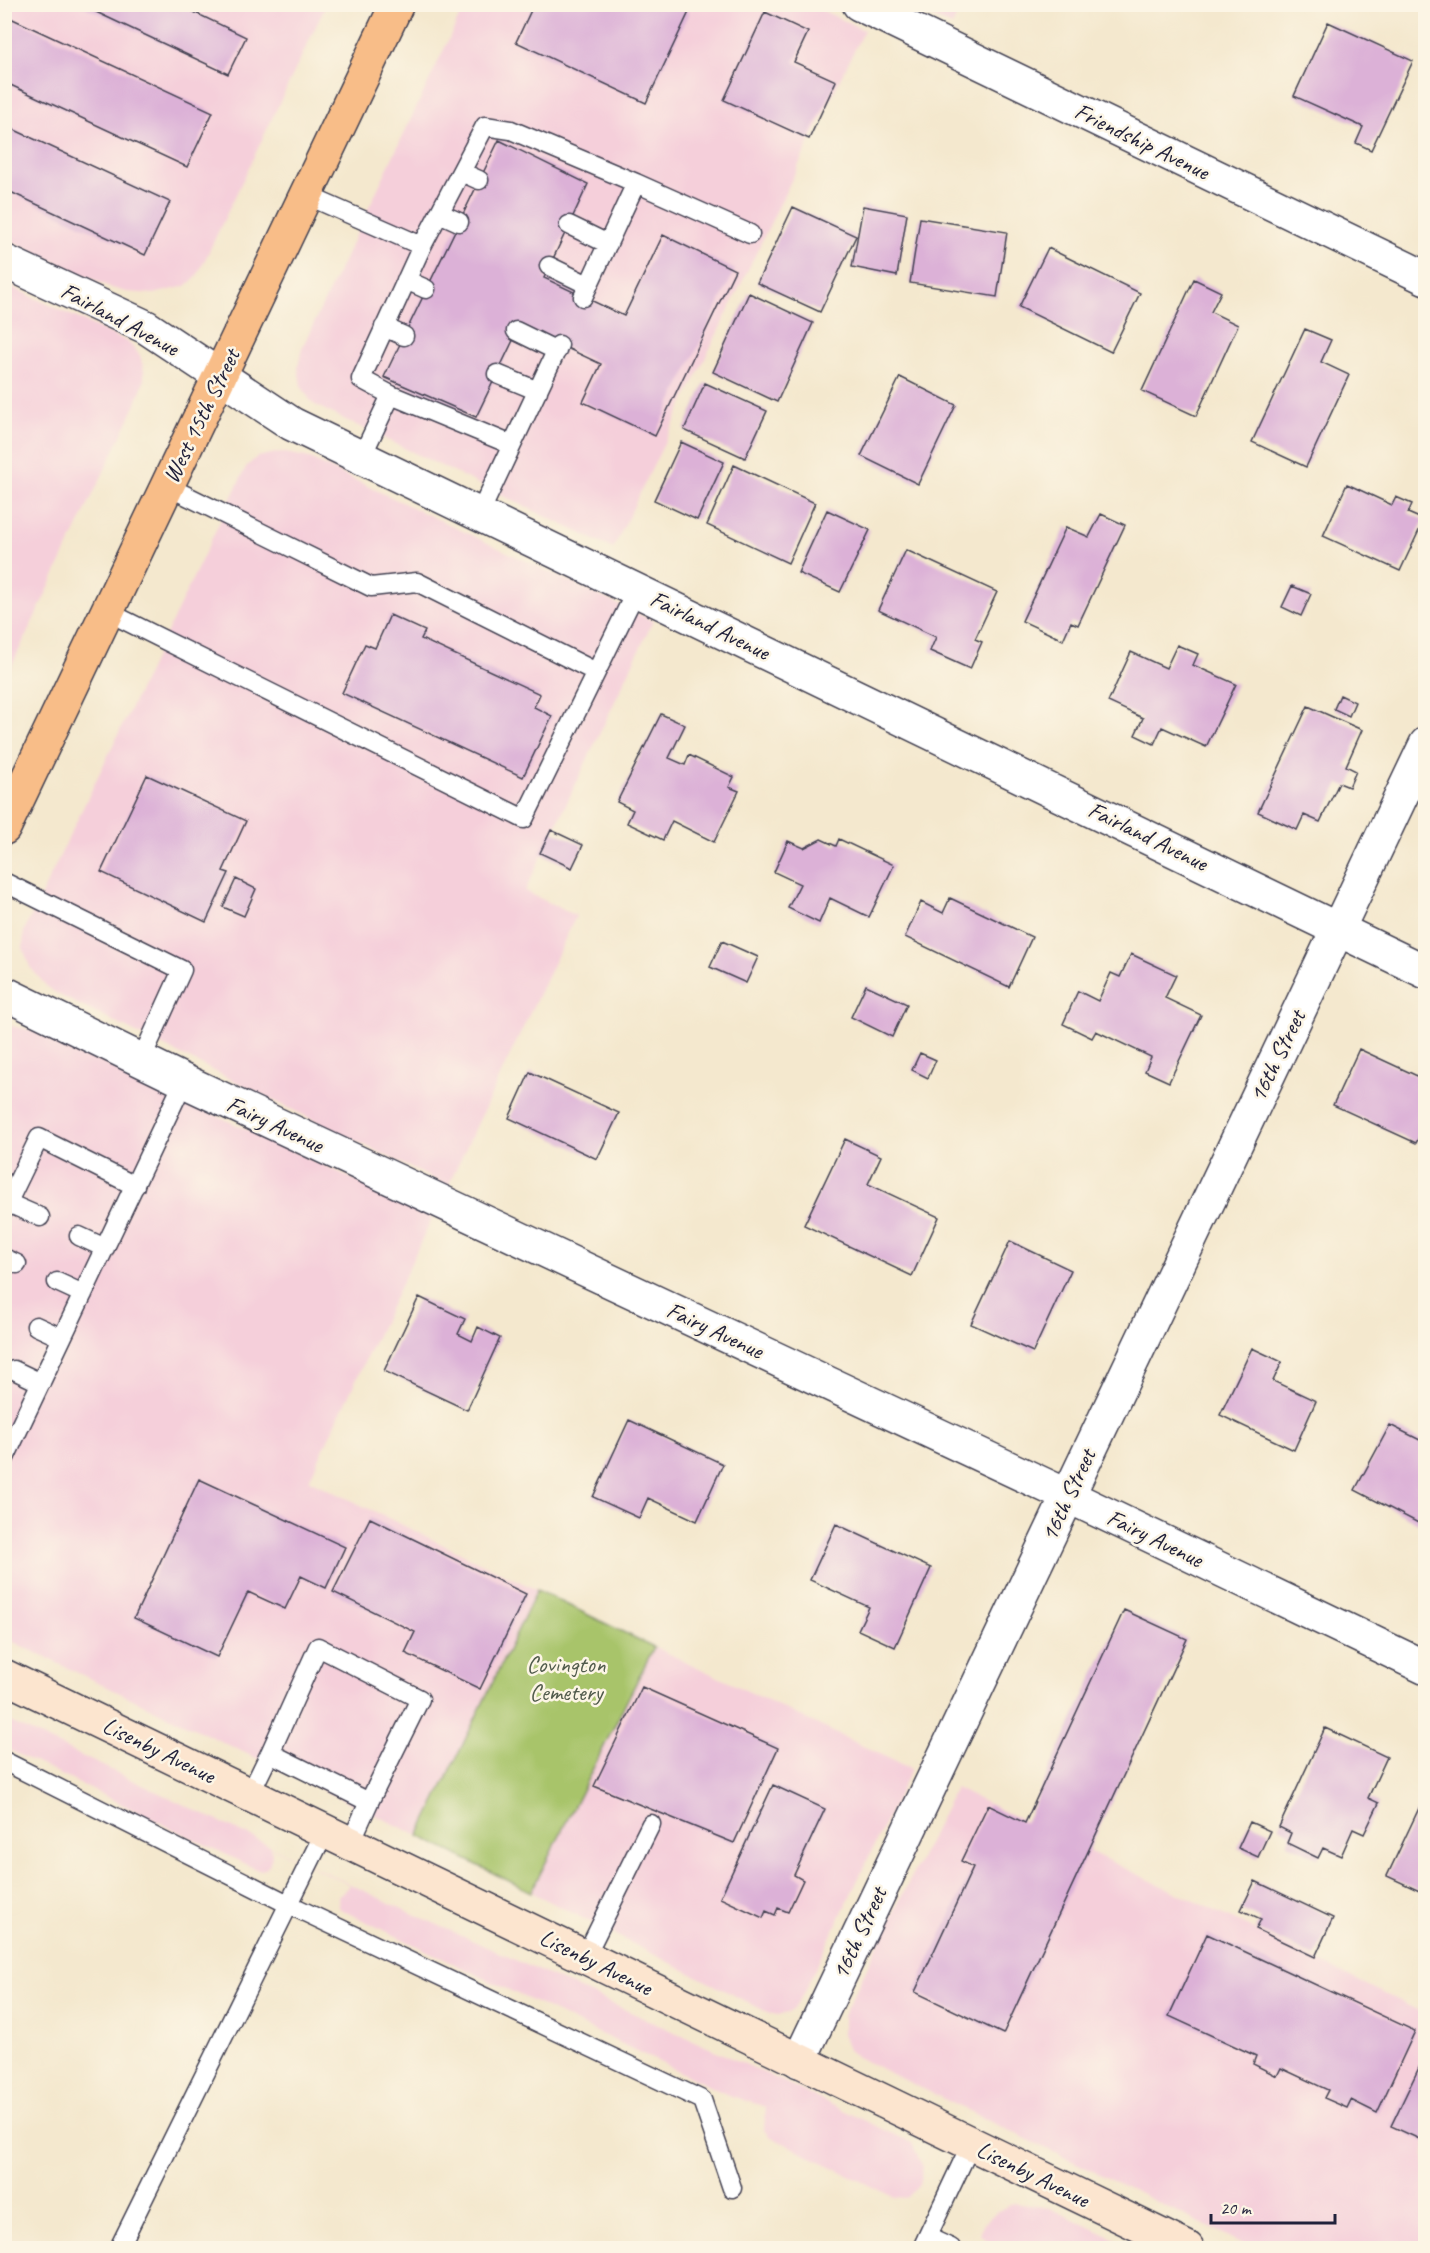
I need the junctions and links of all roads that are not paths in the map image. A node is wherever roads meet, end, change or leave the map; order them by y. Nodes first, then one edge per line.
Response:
1 (397, 4) edge
2 (859, 4) edge
3 (461, 172) junction
4 (479, 180) dead end
5 (636, 183) junction
6 (306, 195) junction
7 (439, 213) junction
8 (459, 222) dead end
9 (569, 225) dead end
10 (750, 234) dead end
11 (608, 244) junction
12 (422, 246) junction
13 (4, 261) edge
14 (549, 266) dead end
15 (1425, 278) edge
16 (406, 280) junction
17 (426, 289) dead end
18 (384, 327) junction
19 (516, 332) dead end
20 (404, 336) dead end
21 (496, 374) dead end
22 (220, 376) junction
23 (538, 391) junction
24 (391, 395) junction
25 (512, 445) junction
26 (361, 458) junction
27 (167, 486) junction
28 (479, 515) junction
29 (637, 589) junction
30 (108, 612) junction
31 (596, 672) junction
32 (1425, 744) edge
33 (4, 828) edge
34 (4, 882) edge
35 (1338, 928) junction
36 (1425, 972) edge
37 (4, 993) edge
38 (141, 1060) junction
39 (184, 1081) junction
40 (135, 1186) junction
41 (7, 1200) edge
42 (40, 1217) dead end
43 (79, 1236) dead end
44 (105, 1248) junction
45 (57, 1282) dead end
46 (84, 1294) junction
47 (36, 1326) dead end
48 (62, 1338) junction
49 (14, 1370) dead end
50 (41, 1383) junction
51 (12, 1425) edge
52 (4, 1460) edge
53 (1068, 1496) junction
54 (1425, 1668) edge
55 (4, 1676) edge
56 (270, 1753) junction
57 (4, 1761) edge
58 (250, 1794) junction
59 (369, 1802) junction
60 (651, 1824) dead end
61 (337, 1837) junction
62 (288, 1904) junction
63 (585, 1957) junction
64 (799, 2061) junction
65 (971, 2144) junction
66 (732, 2188) dead end
67 (925, 2243) edge
68 (119, 2248) edge
69 (951, 2248) edge
70 (1187, 2248) edge

1 - 6 highway, West 15th Street
2 - 15 street, Friendship Avenue
3 - 4 lane
3 - 5 lane
3 - 7 lane
5 - 10 lane
5 - 11 lane
6 - 12 lane
6 - 22 highway, West 15th Street
7 - 8 lane
7 - 12 lane
9 - 11 lane
11 - 14 lane
12 - 16 lane
13 - 22 street, Fairland Avenue
16 - 17 lane
16 - 18 lane
18 - 20 lane
18 - 24 lane
19 - 23 lane
21 - 23 lane
22 - 26 street, Fairland Avenue
22 - 27 highway, West 15th Street
23 - 25 lane
24 - 25 lane
24 - 26 lane
25 - 28 lane
26 - 28 street, Fairland Avenue
27 - 30 highway, West 15th Street
27 - 31 lane
28 - 29 street, Fairland Avenue
29 - 31 lane
29 - 35 street, Fairland Avenue
30 - 31 lane
30 - 33 highway, West 15th Street
32 - 35 street, 16th Street
34 - 38 lane
35 - 36 street, Fairland Avenue
35 - 53 street, 16th Street
37 - 38 street, Fairy Avenue
38 - 39 street, Fairy Avenue
39 - 40 lane
39 - 53 street, Fairy Avenue
40 - 41 lane
40 - 44 lane
41 - 42 lane
43 - 44 lane
44 - 46 lane
45 - 46 lane
46 - 48 lane
47 - 48 lane
48 - 50 lane
49 - 50 lane
50 - 51 lane
51 - 52 lane
53 - 54 street, Fairy Avenue
53 - 64 street, 16th Street
55 - 58 main road, Lisenby Avenue
56 - 58 lane
56 - 59 lane
56 - 59 lane
57 - 62 lane
58 - 61 main road, Lisenby Avenue
59 - 61 lane
60 - 63 lane
61 - 62 lane
61 - 63 main road, Lisenby Avenue
62 - 66 lane
62 - 68 lane
63 - 64 main road, Lisenby Avenue
64 - 65 main road, Lisenby Avenue
65 - 67 lane
65 - 70 main road, Lisenby Avenue
67 - 69 lane

